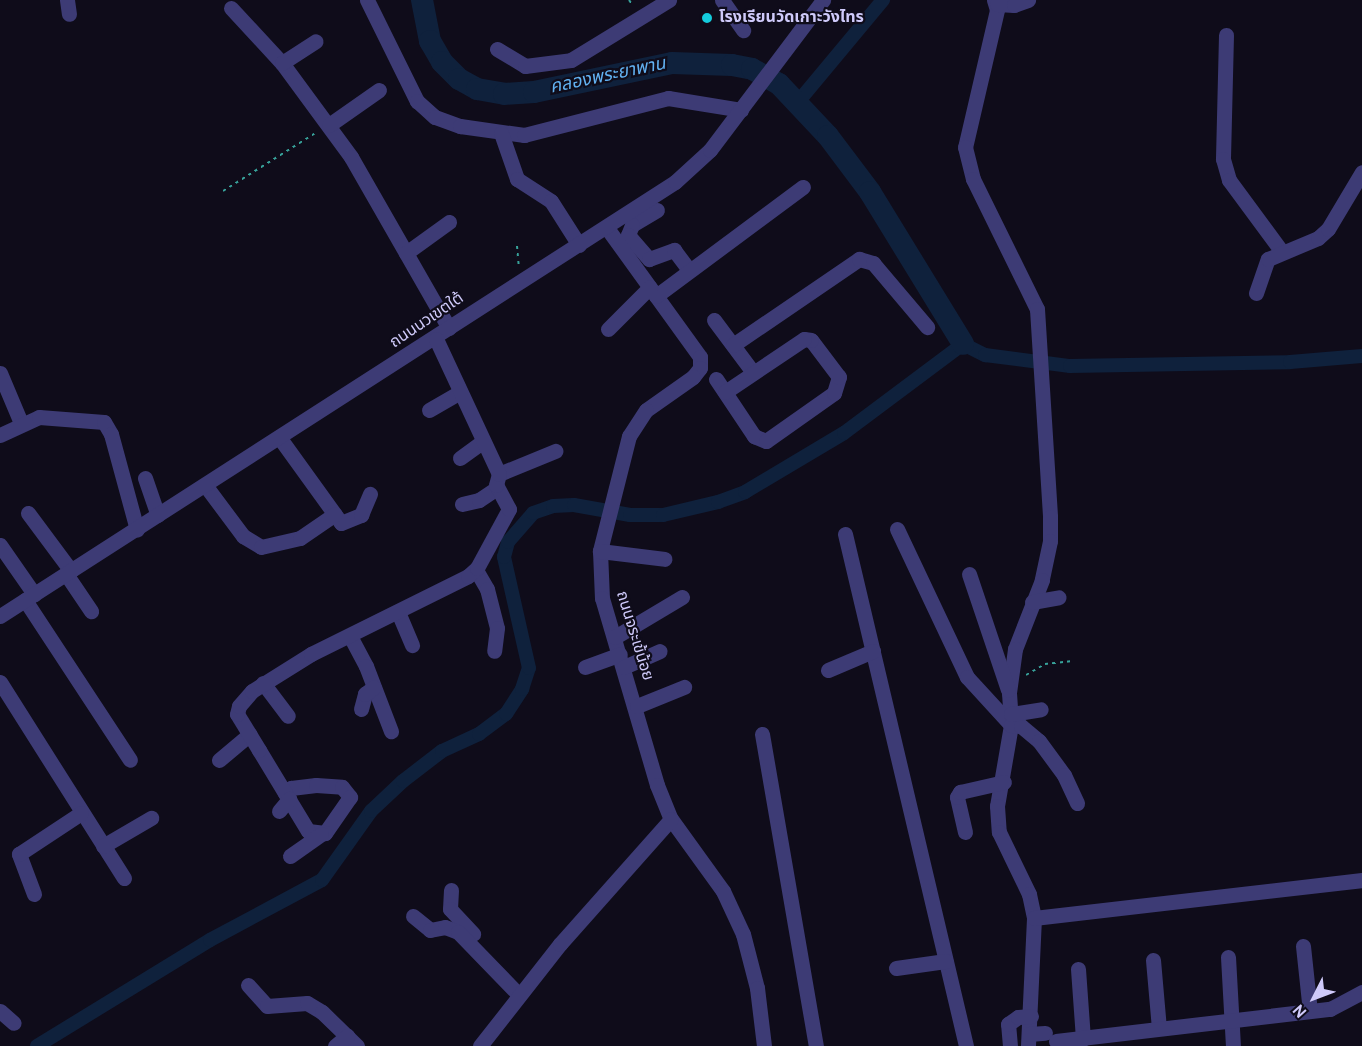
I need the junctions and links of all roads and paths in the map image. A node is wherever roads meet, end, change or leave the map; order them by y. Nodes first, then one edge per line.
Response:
1 (367, 0) edge
2 (669, 0) edge
3 (722, 0) edge
4 (823, 0) edge
5 (1028, 0) edge
6 (996, 2) edge
7 (231, 8) dead end
8 (743, 30) dead end
9 (1226, 35) dead end
10 (316, 41) dead end
11 (497, 50) dead end
12 (282, 63) junction
13 (380, 90) dead end
14 (744, 105) junction
15 (329, 125) junction
16 (495, 133) junction
17 (1362, 172) edge
18 (803, 187) dead end
19 (223, 191) dead end
20 (657, 210) dead end
21 (449, 222) dead end
22 (607, 228) junction
23 (579, 245) junction
24 (517, 246) dead end
25 (1282, 252) junction
26 (406, 253) junction
27 (689, 270) junction
28 (520, 282) junction
29 (653, 291) junction
30 (1256, 293) dead end
31 (714, 320) dead end
32 (927, 327) dead end
33 (449, 328) junction
34 (608, 328) dead end
35 (436, 339) junction
36 (733, 345) junction
37 (752, 371) junction
38 (0, 373) edge
39 (709, 374) junction
40 (460, 392) junction
41 (725, 392) junction
42 (6, 405) edge
43 (429, 410) dead end
44 (21, 423) junction
45 (0, 435) edge
46 (279, 437) junction
47 (482, 442) junction
48 (555, 451) dead end
49 (460, 458) dead end
50 (145, 478) dead end
51 (498, 481) junction
52 (205, 485) junction
53 (369, 494) dead end
54 (462, 504) dead end
55 (28, 513) dead end
56 (335, 514) junction
57 (158, 515) junction
58 (897, 529) dead end
59 (136, 530) junction
60 (845, 534) dead end
61 (0, 545) edge
62 (600, 551) junction
63 (665, 559) dead end
64 (476, 570) junction
65 (68, 572) junction
66 (969, 574) dead end
67 (29, 597) junction
68 (682, 597) dead end
69 (1059, 597) dead end
70 (1032, 602) junction
71 (91, 611) dead end
72 (398, 612) junction
73 (0, 616) edge
74 (350, 636) junction
75 (615, 638) junction
76 (412, 645) dead end
77 (494, 651) dead end
78 (660, 651) dead end
79 (873, 651) junction
80 (622, 660) junction
81 (1073, 661) dead end
82 (585, 667) dead end
83 (828, 670) dead end
84 (263, 683) junction
85 (374, 687) junction
86 (684, 687) dead end
87 (1010, 688) junction
88 (2, 689) edge
89 (242, 703) junction
90 (637, 706) junction
91 (361, 709) dead end
92 (1041, 709) dead end
93 (288, 716) dead end
94 (1011, 720) junction
95 (391, 731) dead end
96 (250, 734) junction
97 (762, 734) dead end
98 (130, 760) dead end
99 (219, 760) dead end
100 (277, 760) dead end
101 (1004, 782) junction
102 (284, 801) junction
103 (1077, 803) dead end
104 (81, 813) junction
105 (151, 818) dead end
106 (671, 819) junction
107 (965, 832) dead end
108 (321, 834) junction
109 (103, 846) junction
110 (290, 856) dead end
111 (124, 878) dead end
112 (1362, 880) edge
113 (451, 890) dead end
114 (34, 894) dead end
115 (413, 916) dead end
116 (1034, 918) junction
117 (1303, 946) dead end
118 (1228, 957) dead end
119 (1153, 960) dead end
120 (946, 961) junction
121 (896, 968) dead end
122 (1078, 969) dead end
123 (248, 985) dead end
124 (522, 992) junction
125 (1362, 992) edge
126 (0, 1011) edge
127 (1310, 1011) junction
128 (1031, 1016) junction
129 (1233, 1020) junction
130 (14, 1023) dead end
131 (1159, 1028) junction
132 (1083, 1034) junction
133 (1029, 1041) edge
134 (346, 1043) edge
135 (480, 1046) edge
136 (764, 1046) edge
137 (816, 1046) edge
138 (966, 1046) edge
139 (1010, 1046) edge
140 (1233, 1046) edge

1 - 16 street
2 - 11 street
3 - 8 street
4 - 14 street, ถนนนวเขตใต้
5 - 6 street
6 - 70 street
7 - 12 street
9 - 25 street
10 - 12 street
12 - 15 street
13 - 15 street
14 - 16 street
14 - 22 street, ถนนนวเขตใต้
15 - 19 path
15 - 26 street
16 - 23 street
17 - 25 street
18 - 27 street
20 - 27 street
21 - 26 street
22 - 23 street, ถนนนวเขตใต้
22 - 29 street
23 - 28 street, ถนนนวเขตใต้
24 - 28 path
25 - 30 street
26 - 33 street
27 - 29 street
28 - 33 street, ถนนนวเขตใต้
29 - 34 street
29 - 39 street
31 - 36 street
32 - 36 street
33 - 35 street, ถนนนวเขตใต้
35 - 40 street
35 - 46 street, ถนนนวเขตใต้
36 - 37 street
37 - 41 street
37 - 41 street
38 - 42 street
39 - 41 street
39 - 62 street, ถนนจระเข้น้อย
40 - 43 street
40 - 47 street
42 - 44 street
44 - 45 street
44 - 59 street
46 - 52 street, ถนนนวเขตใต้
46 - 56 street
47 - 49 street
47 - 51 street
48 - 51 street
50 - 57 street
51 - 54 street
51 - 64 street
52 - 56 street
52 - 57 street, ถนนนวเขตใต้
53 - 56 street
55 - 65 street
57 - 59 street, ถนนนวเขตใต้
58 - 94 street
59 - 65 street, ถนนนวเขตใต้
60 - 79 street
61 - 67 street
62 - 63 street
62 - 75 street, ถนนจระเข้น้อย
64 - 72 street
64 - 77 street
65 - 67 street, ถนนนวเขตใต้
65 - 71 street
66 - 87 street
67 - 73 street, ถนนนวเขตใต้
67 - 98 street
68 - 75 street
69 - 70 street
70 - 87 street
72 - 74 street
72 - 76 street
74 - 84 street
74 - 85 street
75 - 80 street, ถนนจระเข้น้อย
78 - 80 street
79 - 83 street
79 - 120 street
80 - 82 street
80 - 90 street, ถนนจระเข้น้อย
81 - 87 path
84 - 89 street
84 - 93 street
85 - 91 street
85 - 95 street
86 - 90 street
87 - 94 street
88 - 104 street
89 - 96 street
89 - 100 street
90 - 106 street, ถนนจระเข้น้อย
92 - 94 street
94 - 101 street
94 - 103 street
96 - 99 street
96 - 102 street
97 - 137 street
101 - 107 street
101 - 116 street
102 - 108 street
102 - 108 street
104 - 109 street
104 - 114 street
105 - 109 street
106 - 124 street
106 - 136 street, ถนนจระเข้น้อย
108 - 110 street
109 - 111 street
112 - 116 street
113 - 124 street
115 - 124 street
116 - 128 street
117 - 127 street
118 - 129 street
119 - 131 street
120 - 121 street
120 - 138 street
122 - 132 street
123 - 134 street
124 - 135 street
125 - 127 street
126 - 130 street
127 - 129 street
128 - 133 street
128 - 139 street
129 - 131 street
129 - 140 street
131 - 132 street
132 - 133 street

